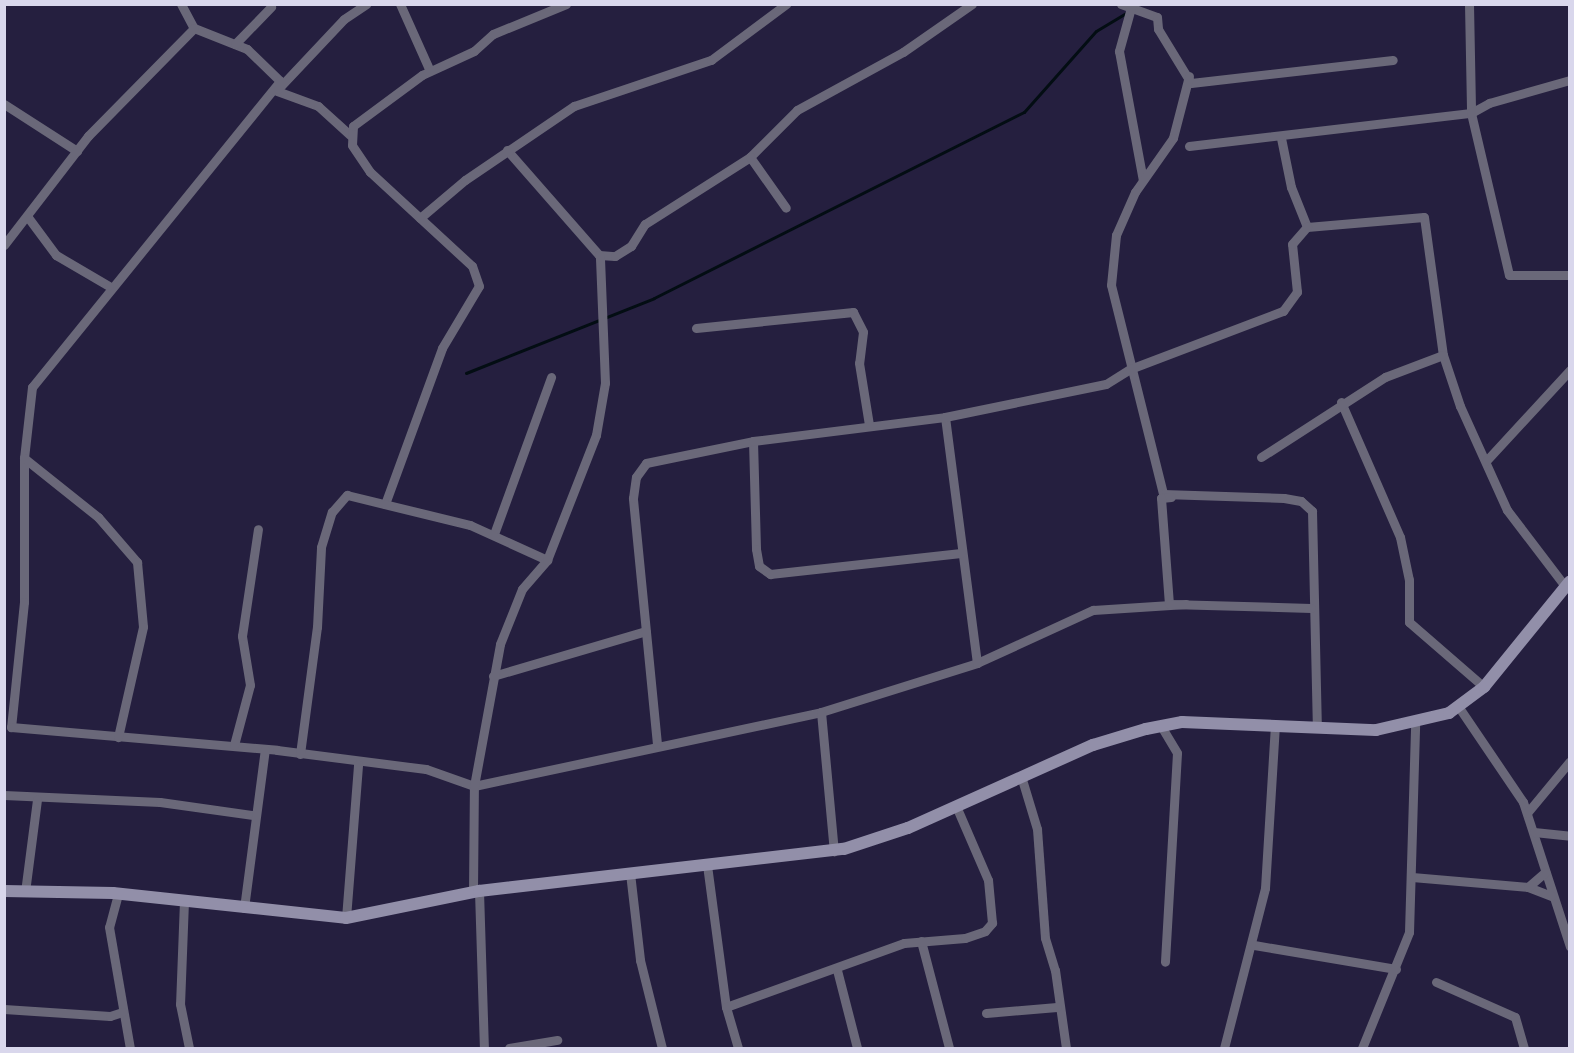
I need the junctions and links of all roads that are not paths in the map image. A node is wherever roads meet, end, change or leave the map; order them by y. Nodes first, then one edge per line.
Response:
1 (181, 4) edge
2 (366, 4) edge
3 (400, 4) edge
4 (566, 4) edge
5 (786, 4) edge
6 (972, 4) edge
7 (1469, 4) edge
8 (271, 7) dead end
9 (1127, 7) edge
10 (194, 28) junction
11 (235, 44) junction
12 (1392, 60) dead end
13 (430, 71) junction
14 (1189, 76) junction
15 (1569, 80) edge
16 (280, 81) junction
17 (277, 91) junction
18 (4, 104) edge
19 (1471, 113) junction
20 (350, 135) junction
21 (1281, 138) junction
22 (1189, 146) dead end
23 (507, 150) junction
24 (77, 151) junction
25 (750, 157) junction
26 (1143, 180) junction
27 (786, 208) dead end
28 (27, 216) junction
29 (420, 218) junction
30 (1308, 227) junction
31 (4, 245) edge
32 (600, 256) junction
33 (1569, 275) edge
34 (109, 286) junction
35 (696, 328) dead end
36 (1443, 355) junction
37 (1130, 369) junction
38 (1569, 370) edge
39 (551, 377) dead end
40 (1341, 402) junction
41 (945, 417) junction
42 (869, 425) junction
43 (753, 441) junction
44 (1261, 457) dead end
45 (24, 458) junction
46 (1486, 461) junction
47 (1191, 495) junction
48 (385, 504) junction
49 (258, 529) dead end
50 (494, 534) junction
51 (961, 553) junction
52 (547, 560) junction
53 (1567, 583) edge
54 (1186, 604) junction
55 (1311, 608) junction
56 (646, 631) junction
57 (977, 663) junction
58 (493, 676) junction
59 (1484, 687) junction
60 (1458, 706) junction
61 (821, 712) junction
62 (1275, 725) junction
63 (1415, 725) junction
64 (1161, 726) junction
65 (1317, 727) junction
66 (118, 737) junction
67 (657, 744) junction
68 (234, 745) junction
69 (265, 749) junction
70 (300, 754) junction
71 (1569, 761) edge
72 (358, 764) junction
73 (1021, 776) junction
74 (474, 786) junction
75 (4, 795) edge
76 (37, 800) junction
77 (956, 806) junction
78 (1527, 813) junction
79 (254, 815) junction
80 (1534, 832) junction
81 (1569, 836) edge
82 (834, 851) junction
83 (707, 865) junction
84 (1545, 872) junction
85 (630, 873) junction
86 (1412, 877) junction
87 (1528, 887) junction
88 (4, 891) edge
89 (25, 892) junction
90 (476, 892) junction
91 (118, 894) junction
92 (1551, 896) junction
93 (184, 901) junction
94 (244, 908) junction
95 (345, 918) junction
96 (921, 941) junction
97 (1254, 945) junction
98 (1569, 947) edge
99 (1165, 962) dead end
100 (1396, 969) junction
101 (837, 970) junction
102 (1436, 982) dead end
103 (1057, 996) junction
104 (1044, 1004) junction
105 (726, 1006) junction
106 (1057, 1007) junction
107 (4, 1009) edge
108 (122, 1012) junction
109 (986, 1013) dead end
110 (557, 1040) dead end
111 (1062, 1047) edge
112 (130, 1048) edge
113 (189, 1048) edge
114 (484, 1048) edge
115 (509, 1048) edge
116 (662, 1048) edge
117 (738, 1048) edge
118 (857, 1048) edge
119 (950, 1048) edge
120 (1224, 1048) edge
121 (1362, 1048) edge
122 (1524, 1048) edge

1 - 10 street
2 - 17 street
3 - 13 street
4 - 13 street
5 - 23 street
6 - 25 street
7 - 19 street
8 - 11 street
9 - 14 street
9 - 26 street
10 - 11 street
10 - 24 street
11 - 16 street
12 - 14 street
13 - 20 street
14 - 26 street
15 - 19 street
16 - 17 street
16 - 34 street
17 - 20 street
18 - 24 street
19 - 21 street
19 - 33 street
20 - 29 street
21 - 22 street
21 - 30 street
23 - 29 street
23 - 32 street
24 - 28 street
25 - 27 street
25 - 32 street
26 - 37 street
28 - 31 street
28 - 34 street
29 - 48 street
30 - 36 street
30 - 37 street
32 - 52 street
34 - 45 street
35 - 42 street
36 - 40 street
36 - 46 street
37 - 41 street
37 - 47 street
38 - 46 street
39 - 50 street
40 - 44 street
40 - 59 street
41 - 42 street
41 - 51 street
42 - 43 street
43 - 51 street
43 - 56 street
45 - 66 street
45 - 66 street
46 - 53 street
47 - 54 street
47 - 55 street
48 - 50 street
48 - 70 street
49 - 68 street
50 - 52 street
51 - 57 street
52 - 58 street
53 - 59 street
54 - 55 street
54 - 57 street
55 - 65 street
56 - 58 street
56 - 67 street
57 - 61 street
58 - 74 street
59 - 60 street
60 - 63 street
60 - 78 street
61 - 67 street
61 - 82 street
62 - 64 street
62 - 65 street
62 - 97 street
63 - 65 street
63 - 86 street
64 - 73 street
64 - 99 street
66 - 68 street
67 - 74 street
68 - 69 street
69 - 70 street
69 - 79 street
70 - 72 street
71 - 78 street
72 - 74 street
72 - 95 street
73 - 77 street
73 - 103 street
74 - 90 street
75 - 76 street
76 - 79 street
76 - 89 street
77 - 82 street
77 - 96 street
78 - 80 street
79 - 94 street
80 - 81 street
80 - 84 street
82 - 83 street
83 - 85 street
83 - 105 street
84 - 87 street
84 - 92 street
85 - 90 street
85 - 116 street
86 - 87 street
86 - 100 street
87 - 92 street
88 - 89 street
89 - 91 street
90 - 95 street
90 - 114 street
91 - 93 street
91 - 108 street
92 - 98 street
93 - 94 street
93 - 113 street
94 - 95 street
96 - 101 street
96 - 119 street
97 - 100 street
97 - 120 street
100 - 121 street
101 - 105 street
101 - 118 street
102 - 122 street
103 - 104 street
103 - 106 street
104 - 106 street
104 - 109 street
105 - 117 street
106 - 111 street
107 - 108 street
108 - 112 street
110 - 115 street

